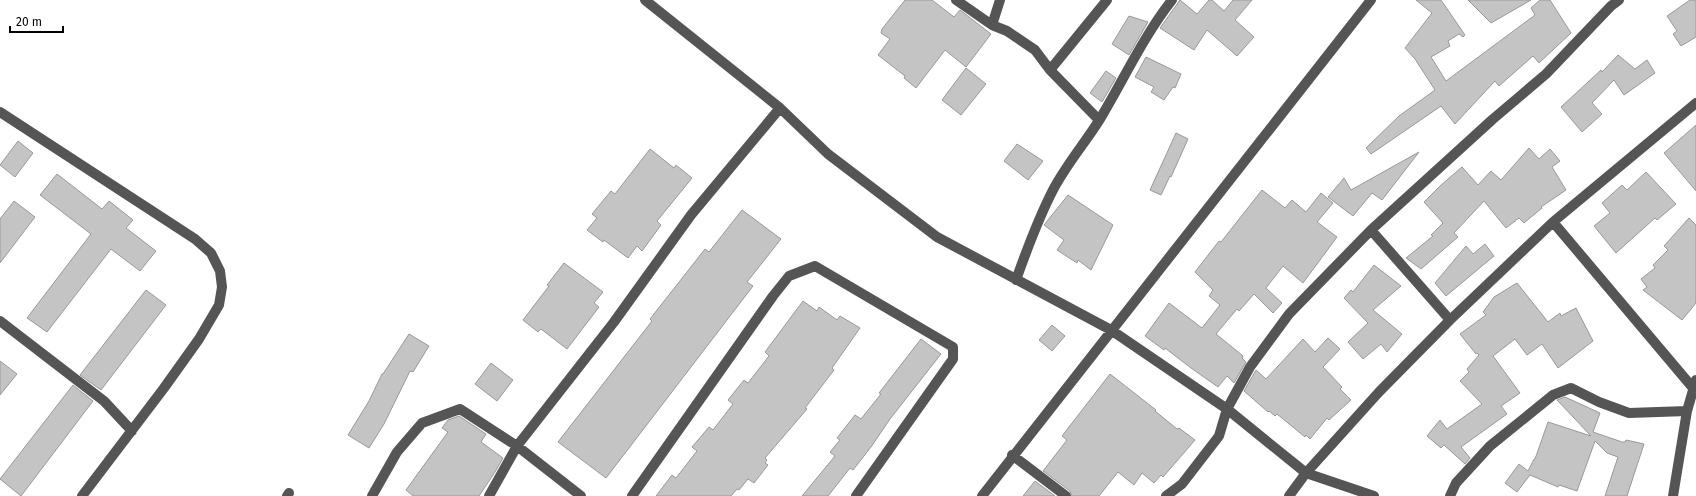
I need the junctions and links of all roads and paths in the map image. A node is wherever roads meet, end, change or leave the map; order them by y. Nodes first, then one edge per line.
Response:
1 (645, 0) edge
2 (956, 0) edge
3 (1000, 0) edge
4 (1107, 0) edge
5 (1172, 0) edge
6 (1371, 0) edge
7 (1619, 0) edge
8 (992, 25) junction
9 (1050, 70) junction
10 (1696, 103) edge
11 (780, 108) junction
12 (0, 112) edge
13 (1099, 120) junction
14 (1553, 222) junction
15 (1371, 230) junction
16 (1016, 280) junction
17 (1450, 320) junction
18 (0, 321) edge
19 (1111, 330) junction
20 (1694, 384) edge
21 (1227, 409) junction
22 (1688, 411) junction
23 (132, 431) junction
24 (518, 446) junction
25 (1012, 455) junction
26 (1306, 473) junction
27 (82, 496) edge
28 (372, 496) edge
29 (488, 496) edge
30 (581, 496) edge
31 (632, 496) edge
32 (856, 496) edge
33 (982, 496) edge
34 (1066, 496) edge
35 (1166, 496) edge
36 (1289, 496) edge
37 (1374, 496) edge
38 (1450, 496) edge
39 (1673, 496) edge

1 - 11 street
2 - 8 street
3 - 8 street
4 - 9 street
5 - 13 street
6 - 19 street
7 - 15 street
8 - 9 street
9 - 13 street
10 - 14 street
11 - 16 street
11 - 24 street
12 - 23 street
13 - 16 street
14 - 17 street
14 - 20 street
15 - 17 street
15 - 21 street
16 - 19 street
17 - 26 street
18 - 23 street
19 - 21 street
19 - 25 street
20 - 22 street
21 - 26 street
21 - 35 street
22 - 38 street
22 - 39 street
23 - 27 street
24 - 28 street
24 - 29 street
24 - 30 street
25 - 33 street
25 - 34 street
26 - 36 street
26 - 37 street
31 - 32 street

